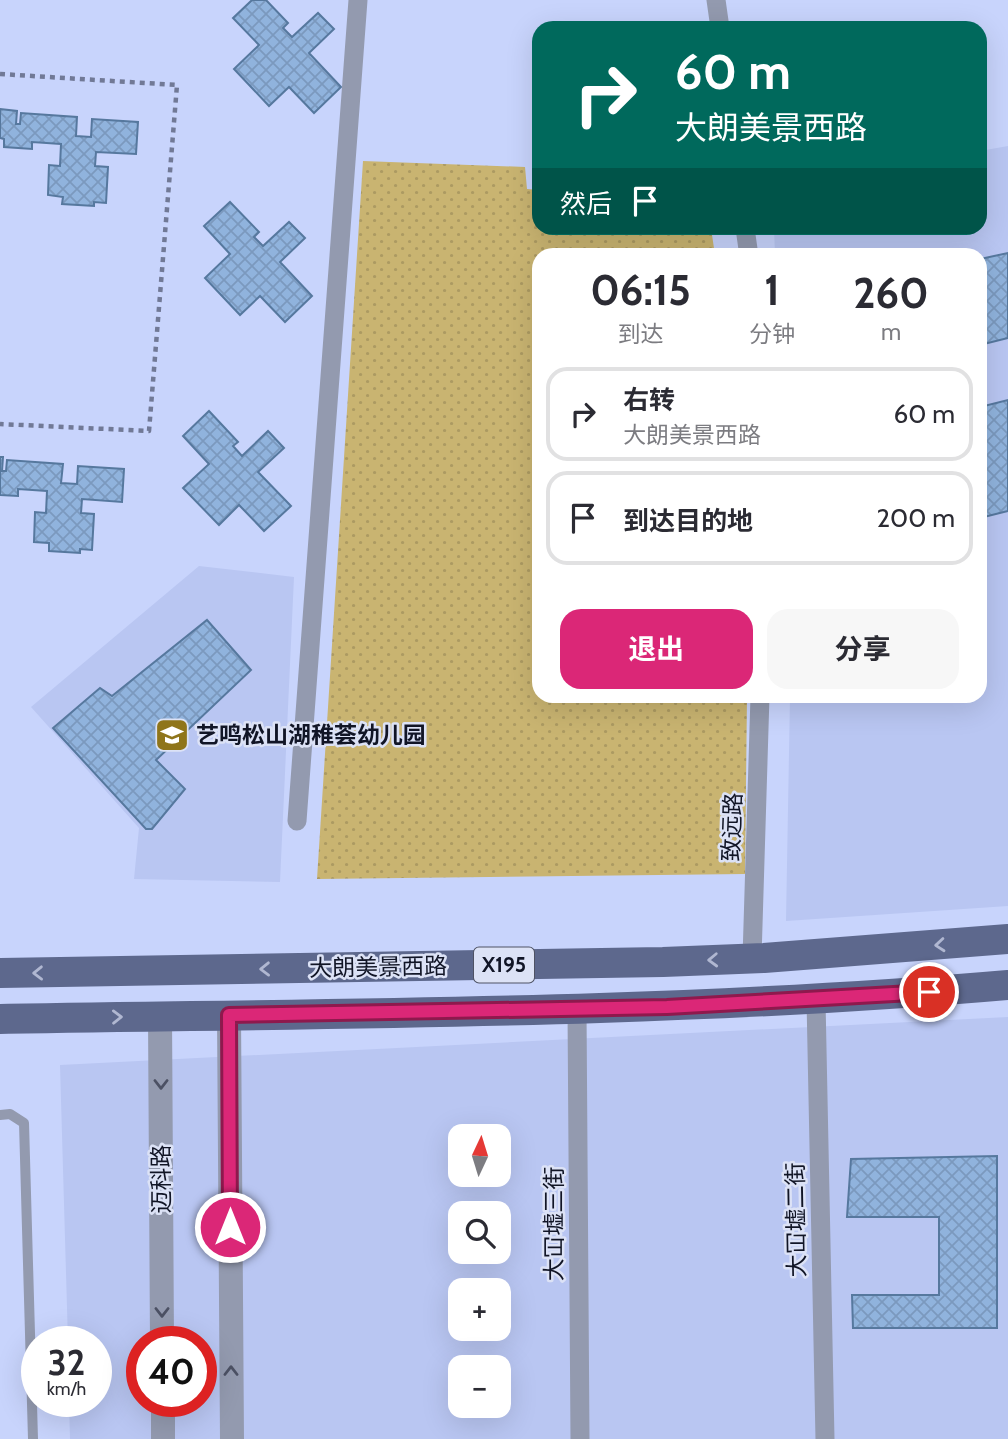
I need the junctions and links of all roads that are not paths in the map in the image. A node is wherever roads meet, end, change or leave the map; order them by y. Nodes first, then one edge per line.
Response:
1 (359, 0) edge
2 (716, 0) edge
3 (719, 21) edge
4 (760, 703) edge
5 (297, 821) dead end
6 (1008, 939) edge
7 (752, 958) junction
8 (0, 973) edge
9 (1008, 987) edge
10 (816, 1000) junction
11 (577, 1009) junction
12 (229, 1015) junction
13 (160, 1016) junction
14 (0, 1018) edge
15 (0, 1115) edge
16 (162, 1326) edge
17 (163, 1417) edge
18 (33, 1439) edge
19 (163, 1439) edge
20 (232, 1439) edge
21 (580, 1439) edge
22 (825, 1439) edge

1 - 5 street
2 - 3 street
4 - 7 street, 致远路
6 -> 7 main road, 大朗美景西路 / X195
7 -> 8 main road, 大朗美景西路 / X195
9 - 10 main road, 大朗美景西路 / X195
10 - 11 main road, 大朗美景西路 / X195
10 - 22 street, 大冚墟二街
11 - 12 main road, 大朗美景西路 / X195
11 - 21 street, 大冚墟三街
12 - 13 main road, 大朗美景西路 / X195
20 -> 12 street
14 -> 13 main road, 大朗美景西路 / X195
13 -> 16 street, 迈科路
15 - 18 lane
17 - 19 street

